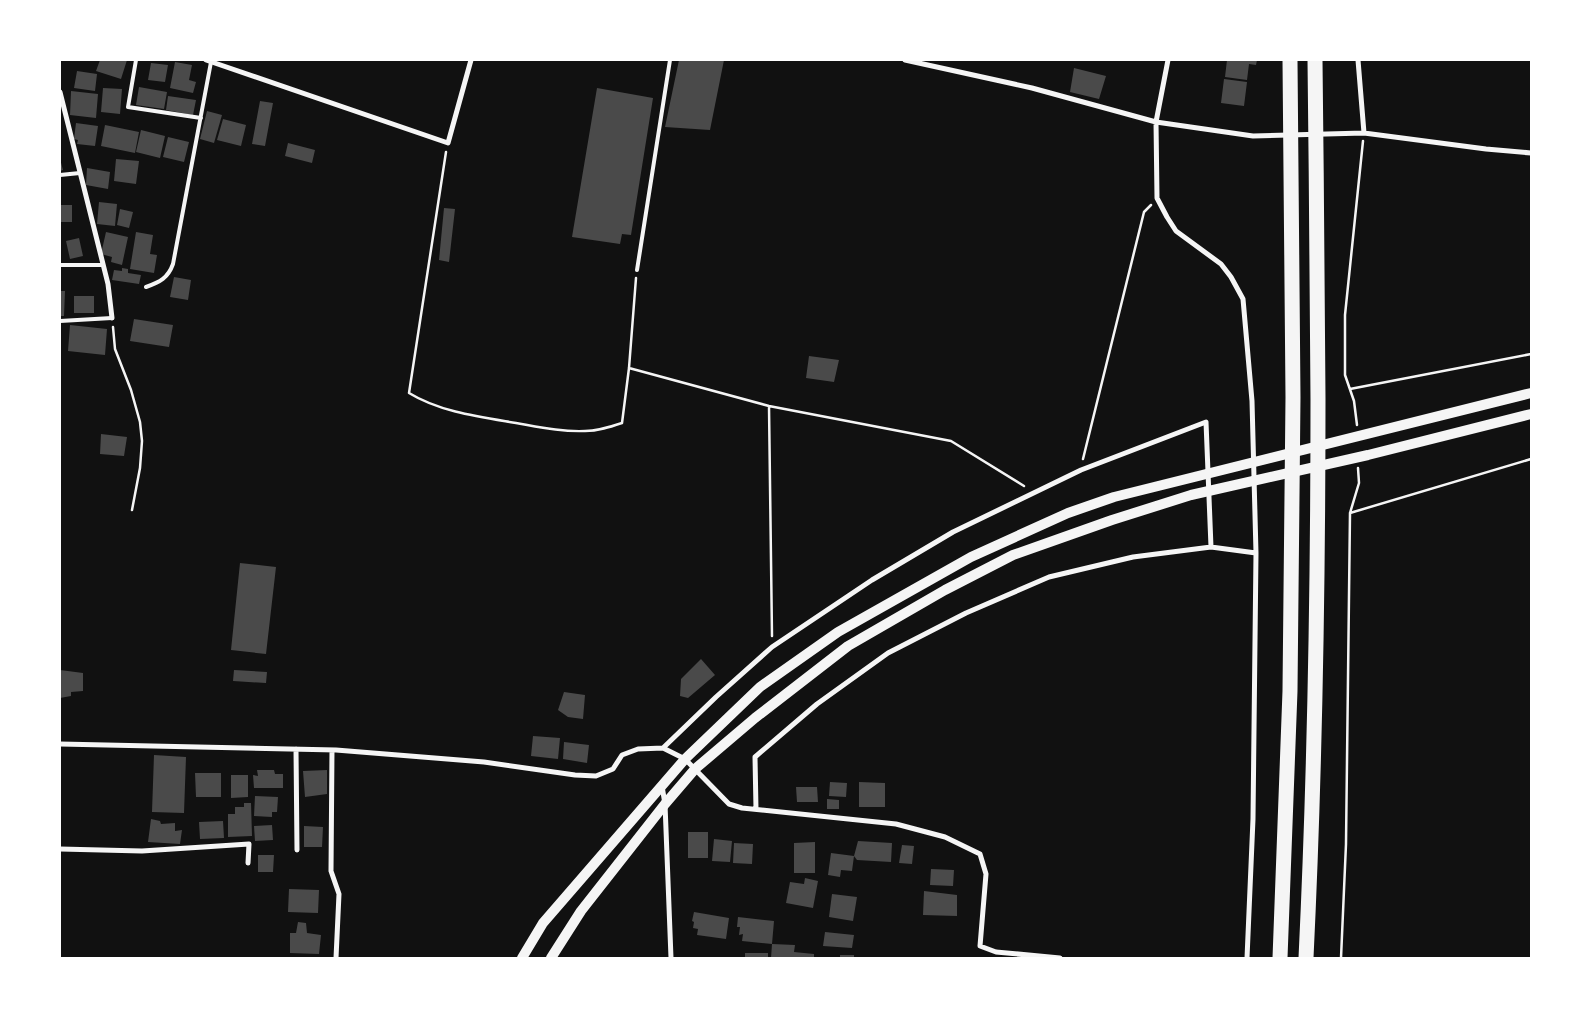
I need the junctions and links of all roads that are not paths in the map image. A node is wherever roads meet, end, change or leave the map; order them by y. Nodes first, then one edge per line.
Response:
1 (136, 60) edge
2 (470, 60) edge
3 (670, 60) edge
4 (905, 60) edge
5 (1168, 60) edge
6 (1290, 60) edge
7 (1315, 60) edge
8 (1358, 60) edge
9 (208, 61) edge
10 (60, 92) edge
11 (201, 118) junction
12 (1156, 122) junction
13 (1364, 133) junction
14 (1531, 153) edge
15 (80, 173) junction
16 (60, 175) edge
17 (60, 265) edge
18 (103, 265) junction
19 (637, 270) road end
20 (146, 287) dead end
21 (112, 318) joint
22 (60, 321) edge
23 (1531, 393) edge
24 (1531, 414) edge
25 (1211, 547) junction
26 (1256, 553) junction
27 (60, 744) edge
28 (663, 748) junction
29 (296, 749) junction
30 (332, 750) junction
31 (685, 759) junction
32 (695, 769) junction
33 (662, 786) junction
34 (666, 804) junction
35 (756, 809) junction
36 (60, 849) edge
37 (298, 850) dead end
38 (248, 863) dead end
39 (336, 958) edge
40 (522, 958) edge
41 (551, 958) edge
42 (671, 958) edge
43 (1060, 958) edge
44 (1247, 958) edge
45 (1280, 958) edge
46 (1306, 958) edge

1 - 11 lane
2 - 9 street
3 - 19 lane
4 - 12 street
5 - 12 street
6 - 45 highway
7 - 46 highway
8 - 13 street
9 - 11 lane
10 - 15 street
11 - 20 lane
12 - 13 street
12 - 26 street
13 - 14 street
15 - 16 lane
15 - 18 street
17 - 18 lane
18 - 21 street
21 - 22 lane
23 - 31 main road
24 - 32 main road
25 - 26 street
25 - 28 street
25 - 35 street
26 - 44 street
27 - 29 street
28 - 30 street
28 - 31 street
29 - 30 street
29 - 37 street
30 - 39 street
31 - 32 street
31 - 33 main road
32 - 34 main road
32 - 35 street
33 - 34 street
33 - 40 main road
34 - 41 main road
34 - 42 street
35 - 43 street
36 - 38 street

